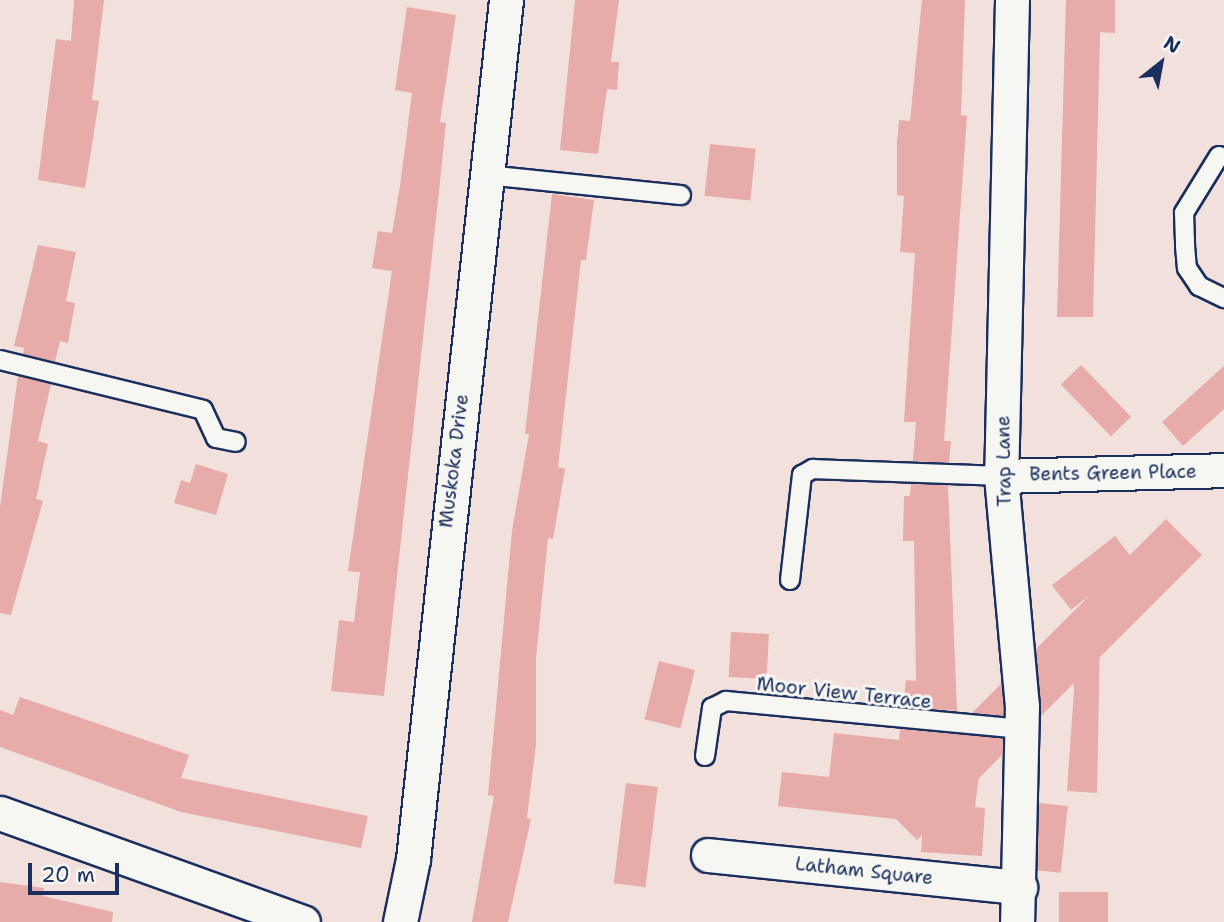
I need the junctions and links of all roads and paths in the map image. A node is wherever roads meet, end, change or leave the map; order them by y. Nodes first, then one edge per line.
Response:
1 (506, 0) edge
2 (1012, 0) edge
3 (1219, 156) dead end
4 (486, 175) junction
5 (681, 195) dead end
6 (1224, 299) edge
7 (0, 360) edge
8 (236, 442) dead end
9 (1224, 471) edge
10 (1002, 476) junction
11 (790, 580) dead end
12 (1022, 729) junction
13 (705, 756) dead end
14 (0, 813) edge
15 (708, 855) dead end
16 (1020, 887) junction
17 (303, 922) edge
18 (400, 922) edge
19 (1017, 922) edge

1 - 4 street, Muskoka Drive
2 - 10 street, Trap Lane
3 - 6 lane
4 - 5 lane
4 - 18 street, Muskoka Drive
7 - 8 lane
9 - 10 street, Bents Green Place
10 - 11 lane
10 - 12 street, Trap Lane
12 - 13 lane, Moor View Terrace
12 - 16 street, Trap Lane
14 - 17 street
15 - 16 street, Latham Square
16 - 19 street, Trap Lane

